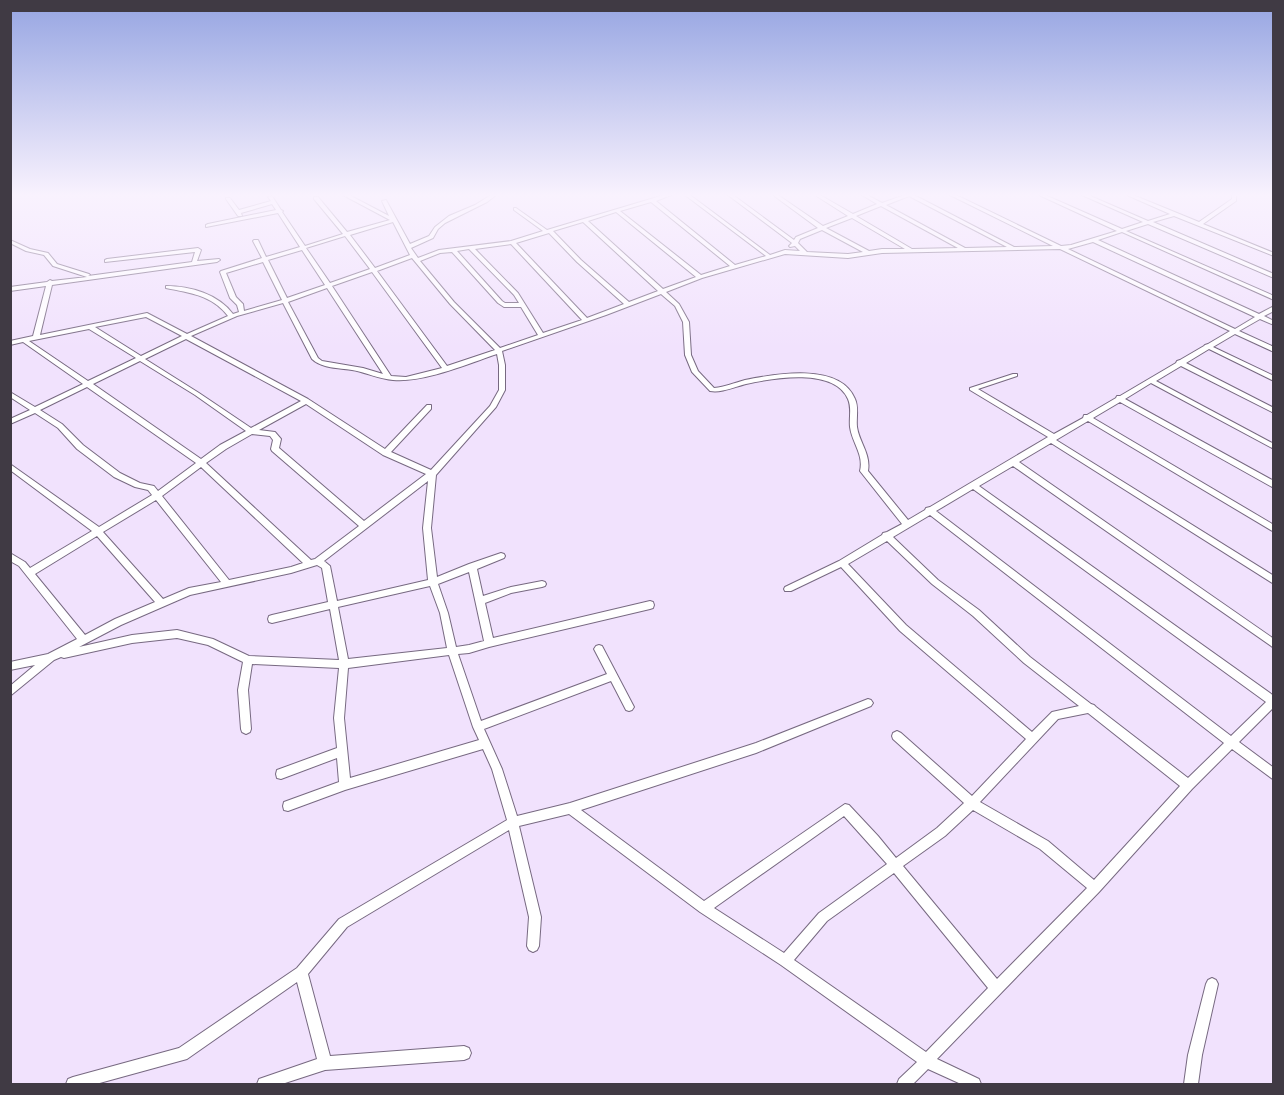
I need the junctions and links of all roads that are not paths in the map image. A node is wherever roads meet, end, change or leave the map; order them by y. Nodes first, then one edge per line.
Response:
1 (20, 246) edge
2 (258, 246) edge
3 (304, 246) edge
4 (315, 246) edge
5 (354, 246) edge
6 (484, 246) edge
7 (516, 246) edge
8 (563, 246) edge
9 (612, 246) edge
10 (661, 246) edge
11 (709, 246) edge
12 (756, 246) edge
13 (791, 246) edge
14 (798, 246) edge
15 (857, 246) edge
16 (904, 246) edge
17 (959, 246) edge
18 (1009, 246) edge
19 (1055, 246) edge
20 (1074, 246) edge
21 (1107, 246) edge
22 (1155, 246) edge
23 (1204, 246) edge
24 (1253, 246) edge
25 (408, 247) edge
26 (471, 248) junction
27 (1059, 248) junction
28 (306, 249) junction
29 (964, 249) junction
30 (1015, 249) junction
31 (911, 250) junction
32 (454, 251) junction
33 (784, 252) junction
34 (804, 252) junction
35 (868, 252) junction
36 (768, 255) junction
37 (1274, 255) edge
38 (415, 258) junction
39 (217, 260) dead end
40 (107, 261) dead end
41 (266, 261) junction
42 (194, 263) junction
43 (733, 266) junction
44 (373, 270) junction
45 (99, 275) junction
46 (1274, 276) edge
47 (700, 277) junction
48 (50, 282) junction
49 (329, 285) junction
50 (168, 287) dead end
51 (10, 289) edge
52 (663, 291) junction
53 (1274, 298) edge
54 (285, 301) junction
55 (523, 305) junction
56 (628, 305) junction
57 (1274, 309) edge
58 (242, 313) junction
59 (231, 316) junction
60 (1259, 317) junction
61 (586, 320) junction
62 (1274, 323) edge
63 (90, 327) junction
64 (1234, 331) junction
65 (541, 334) junction
66 (187, 336) junction
67 (36, 338) junction
68 (24, 340) junction
69 (10, 343) edge
70 (1207, 346) junction
71 (499, 350) junction
72 (1274, 350) edge
73 (140, 359) junction
74 (1179, 362) junction
75 (446, 369) junction
76 (1015, 375) dead end
77 (389, 378) junction
78 (1274, 379) edge
79 (1150, 380) junction
80 (88, 385) junction
81 (10, 394) edge
82 (1119, 399) junction
83 (306, 401) junction
84 (429, 407) dead end
85 (34, 411) junction
86 (1274, 411) edge
87 (1086, 417) junction
88 (10, 422) edge
89 (252, 432) junction
90 (1051, 438) junction
91 (1274, 447) edge
92 (386, 453) junction
93 (200, 462) junction
94 (1013, 462) junction
95 (10, 466) edge
96 (432, 474) junction
97 (1274, 485) edge
98 (974, 486) junction
99 (156, 496) junction
100 (929, 510) junction
101 (906, 524) junction
102 (363, 525) junction
103 (1274, 529) edge
104 (97, 530) junction
105 (886, 536) junction
106 (10, 556) edge
107 (501, 556) dead end
108 (313, 562) junction
109 (842, 563) junction
110 (472, 566) junction
111 (28, 573) junction
112 (1274, 581) edge
113 (433, 582) junction
114 (227, 583) junction
115 (542, 584) dead end
116 (788, 589) dead end
117 (480, 601) junction
118 (332, 603) junction
119 (162, 604) junction
120 (650, 605) dead end
121 (272, 619) dead end
122 (84, 640) junction
123 (489, 643) junction
124 (1274, 644) edge
125 (599, 649) dead end
126 (452, 651) junction
127 (51, 657) junction
128 (248, 660) junction
129 (344, 664) junction
130 (10, 666) edge
131 (613, 676) junction
132 (10, 692) edge
133 (1273, 701) edge
134 (868, 703) dead end
135 (629, 707) dead end
136 (1091, 708) junction
137 (478, 727) junction
138 (246, 729) dead end
139 (897, 736) dead end
140 (1033, 739) junction
141 (486, 743) junction
142 (1232, 744) junction
143 (342, 751) junction
144 (281, 774) dead end
145 (1274, 775) edge
146 (1188, 785) junction
147 (345, 786) junction
148 (972, 803) junction
149 (288, 806) dead end
150 (570, 808) junction
151 (513, 822) junction
152 (894, 866) junction
153 (1095, 888) junction
154 (704, 908) junction
155 (533, 946) dead end
156 (784, 961) junction
157 (301, 972) junction
158 (1212, 984) dead end
159 (996, 988) junction
160 (464, 1053) dead end
161 (927, 1060) junction
162 (325, 1063) junction
163 (72, 1084) edge
164 (264, 1084) edge
165 (904, 1084) edge
166 (974, 1084) edge
167 (1191, 1084) edge

1 - 45 street
2 - 41 street
3 - 28 street
4 - 28 street
5 - 44 street
6 - 26 street
7 - 61 street
8 - 56 street
9 - 52 street
10 - 47 street
11 - 43 street
12 - 36 street
13 - 33 street
14 - 34 street
15 - 35 street
16 - 31 street
17 - 29 street
18 - 30 street
19 - 27 street
20 - 27 street
21 - 60 street
22 - 53 street
23 - 46 street
24 - 37 street
25 - 38 street
26 - 32 street
26 - 55 street
27 - 30 street
27 - 64 street
28 - 41 street
28 - 49 street
29 - 30 street
29 - 31 street
31 - 35 street
32 - 38 street
32 - 55 street
33 - 34 street
33 - 36 street
34 - 35 street
36 - 43 street
38 - 44 street
38 - 71 street
39 - 42 street
40 - 42 street
41 - 54 street
41 - 58 street
42 - 45 street
43 - 47 street
44 - 49 street
44 - 75 street
45 - 48 street
47 - 52 street
48 - 51 street
48 - 67 street
49 - 54 street
49 - 77 street
50 - 59 street
52 - 56 street
52 - 101 street
54 - 58 street
54 - 77 street
55 - 65 street
56 - 61 street
57 - 60 street
58 - 59 street
59 - 66 street
60 - 62 street
60 - 64 street
61 - 65 street
63 - 66 street
63 - 67 street
63 - 73 street
64 - 70 street
64 - 72 street
65 - 71 street
66 - 73 street
66 - 83 street
67 - 68 street
68 - 69 street
68 - 80 street
70 - 74 street
70 - 78 street
71 - 75 street
71 - 96 street
73 - 80 street
73 - 89 street
74 - 79 street
74 - 86 street
75 - 77 street
76 - 90 street
79 - 82 street
79 - 91 street
80 - 85 street
80 - 93 street
81 - 85 street
82 - 87 street
82 - 97 street
83 - 89 street
83 - 92 street
84 - 92 street
85 - 88 street
85 - 99 street
87 - 90 street
87 - 103 street
89 - 93 street
89 - 102 street
90 - 94 street
90 - 112 street
92 - 96 street
93 - 99 street
93 - 108 street
94 - 98 street
94 - 124 street
95 - 104 street
96 - 102 street
96 - 113 street
98 - 100 street
98 - 133 street
99 - 104 street
99 - 114 street
100 - 101 street
100 - 142 street
101 - 105 street
102 - 108 street
104 - 111 street
104 - 119 street
105 - 109 street
105 - 136 street
106 - 111 street
107 - 110 street
108 - 114 street
108 - 118 street
109 - 116 street
109 - 140 street
110 - 113 street
110 - 117 street
111 - 122 street
113 - 118 street
113 - 126 street
114 - 119 street
115 - 117 street
117 - 123 street
118 - 121 street
118 - 129 street
119 - 122 street
120 - 123 street
122 - 127 street
123 - 126 street
125 - 131 street
126 - 129 street
126 - 137 street
127 - 128 street
127 - 130 street
127 - 132 street
128 - 129 street
128 - 138 street
129 - 143 street
131 - 135 street
131 - 137 street
133 - 142 street
134 - 150 street
136 - 140 street
136 - 146 street
137 - 141 street
139 - 148 street
140 - 148 street
141 - 147 street
141 - 151 street
142 - 145 street
142 - 146 street
143 - 144 street
143 - 147 street
146 - 153 street
147 - 149 street
148 - 152 street
148 - 153 street
150 - 151 street
150 - 154 street
151 - 155 street
151 - 157 street
152 - 154 street
152 - 156 street
152 - 159 street
153 - 159 street
154 - 156 street
156 - 161 street
157 - 162 street
157 - 163 street
158 - 167 street
159 - 161 street
160 - 162 street
161 - 165 street
161 - 166 street
162 - 164 street

